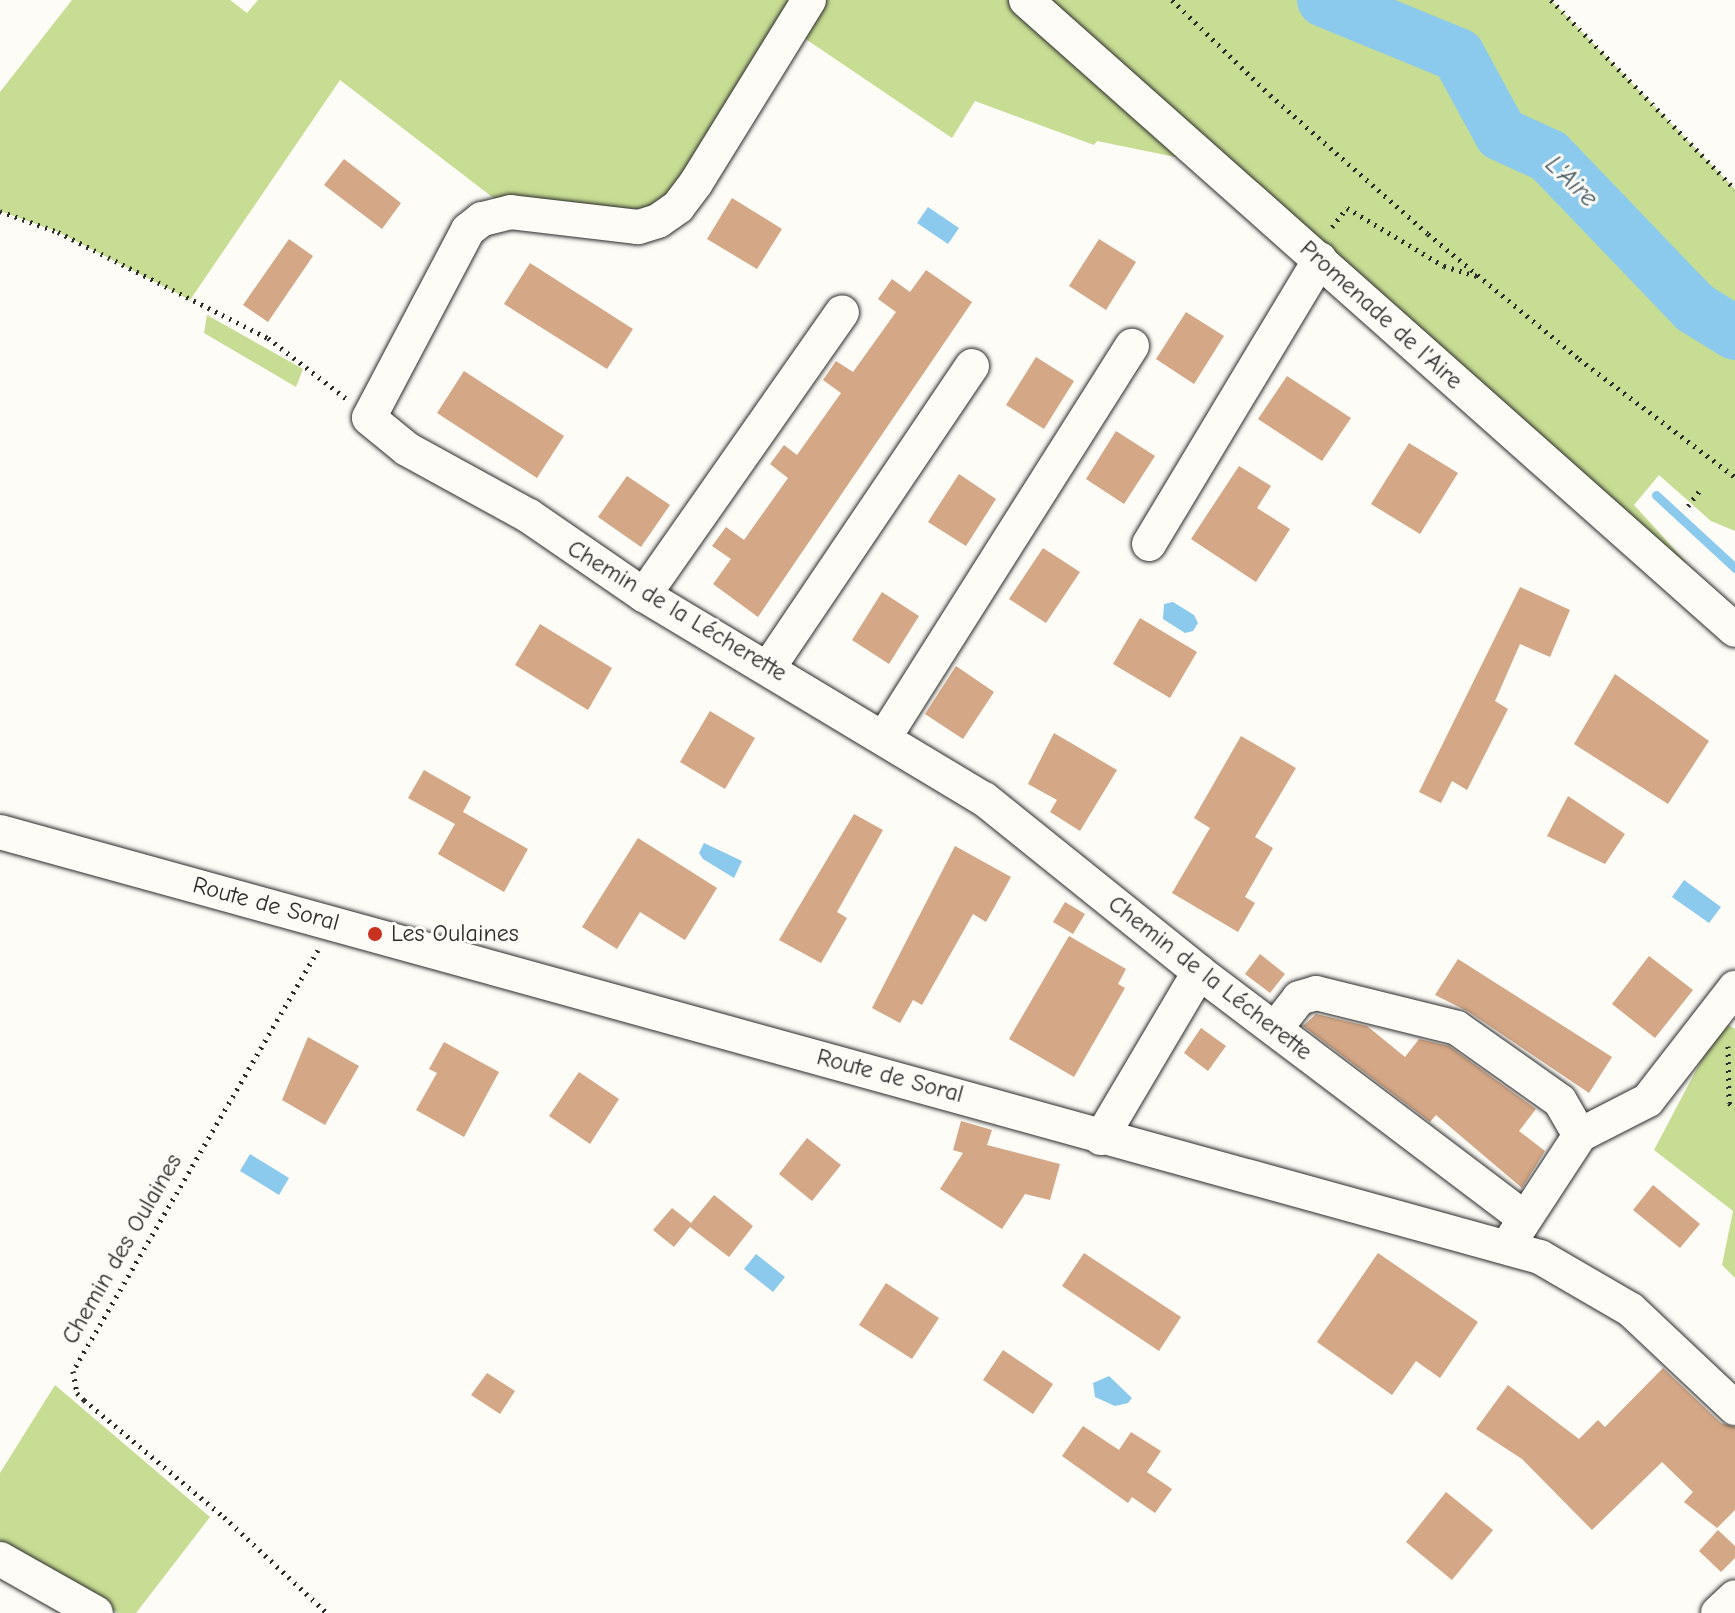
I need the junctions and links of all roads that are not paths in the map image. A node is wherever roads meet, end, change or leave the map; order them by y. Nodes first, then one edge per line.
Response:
1 (809, 0) edge
2 (1026, 0) edge
3 (1320, 259) junction
4 (842, 312) dead end
5 (1132, 346) dead end
6 (972, 366) dead end
7 (1149, 544) dead end
8 (644, 595) junction
9 (1735, 630) edge
10 (769, 667) junction
11 (884, 738) junction
12 (0, 832) edge
13 (1199, 972) junction
14 (1735, 988) edge
15 (1275, 1029) junction
16 (1580, 1135) junction
17 (1101, 1138) junction
18 (1517, 1233) junction
19 (1735, 1408) edge
20 (0, 1559) edge
21 (1735, 1597) edge
22 (96, 1613) edge
23 (1718, 1613) edge

1 - 8 street, Chemin de la Lécherette
2 - 3 street, Promenade de l'Aire
3 - 7 street
3 - 9 street, Promenade de l'Aire
4 - 8 street
5 - 11 street
6 - 10 street
8 - 10 street, Chemin de la Lécherette
10 - 11 street, Chemin de la Lécherette
11 - 13 street, Chemin de la Lécherette
12 - 17 street, Route de Soral
13 - 15 street, Chemin de la Lécherette
13 - 17 street
14 - 16 street
15 - 16 street
15 - 18 street, Chemin de la Lécherette
16 - 18 street
17 - 18 street, Route de Soral
18 - 19 street, Route de Soral
20 - 22 street
21 - 23 street

